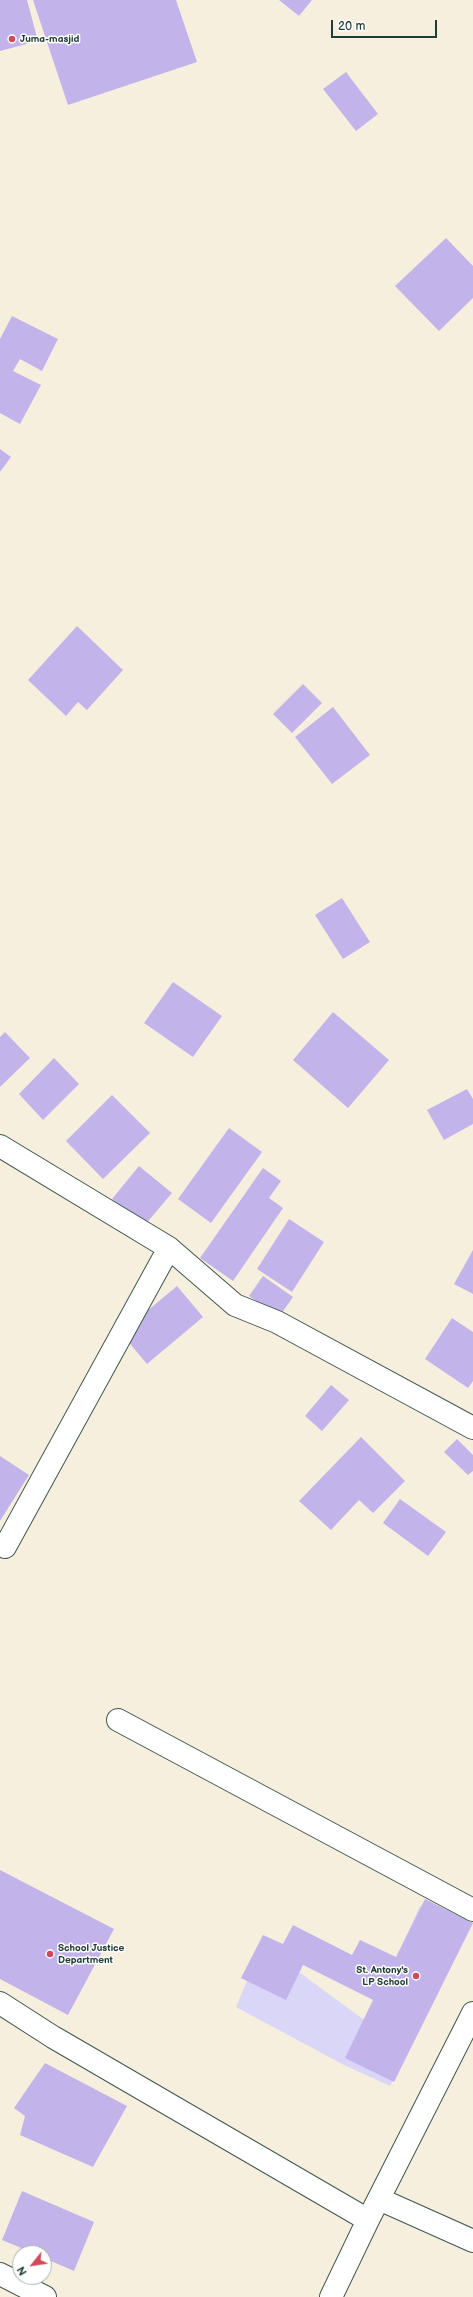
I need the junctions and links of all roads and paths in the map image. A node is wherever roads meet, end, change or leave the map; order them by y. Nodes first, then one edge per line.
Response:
1 (0, 1146) edge
2 (169, 1248) junction
3 (473, 1428) edge
4 (5, 1547) dead end
5 (118, 1720) dead end
6 (473, 1910) edge
7 (0, 2003) edge
8 (473, 2013) edge
9 (379, 2199) junction
10 (368, 2220) junction
11 (473, 2241) edge
12 (0, 2274) edge
13 (45, 2297) edge
14 (331, 2297) edge

1 - 2 street
2 - 3 street
2 - 4 street
5 - 6 street
7 - 10 street
8 - 9 street
9 - 10 street
9 - 11 street
10 - 14 street
12 - 13 street

